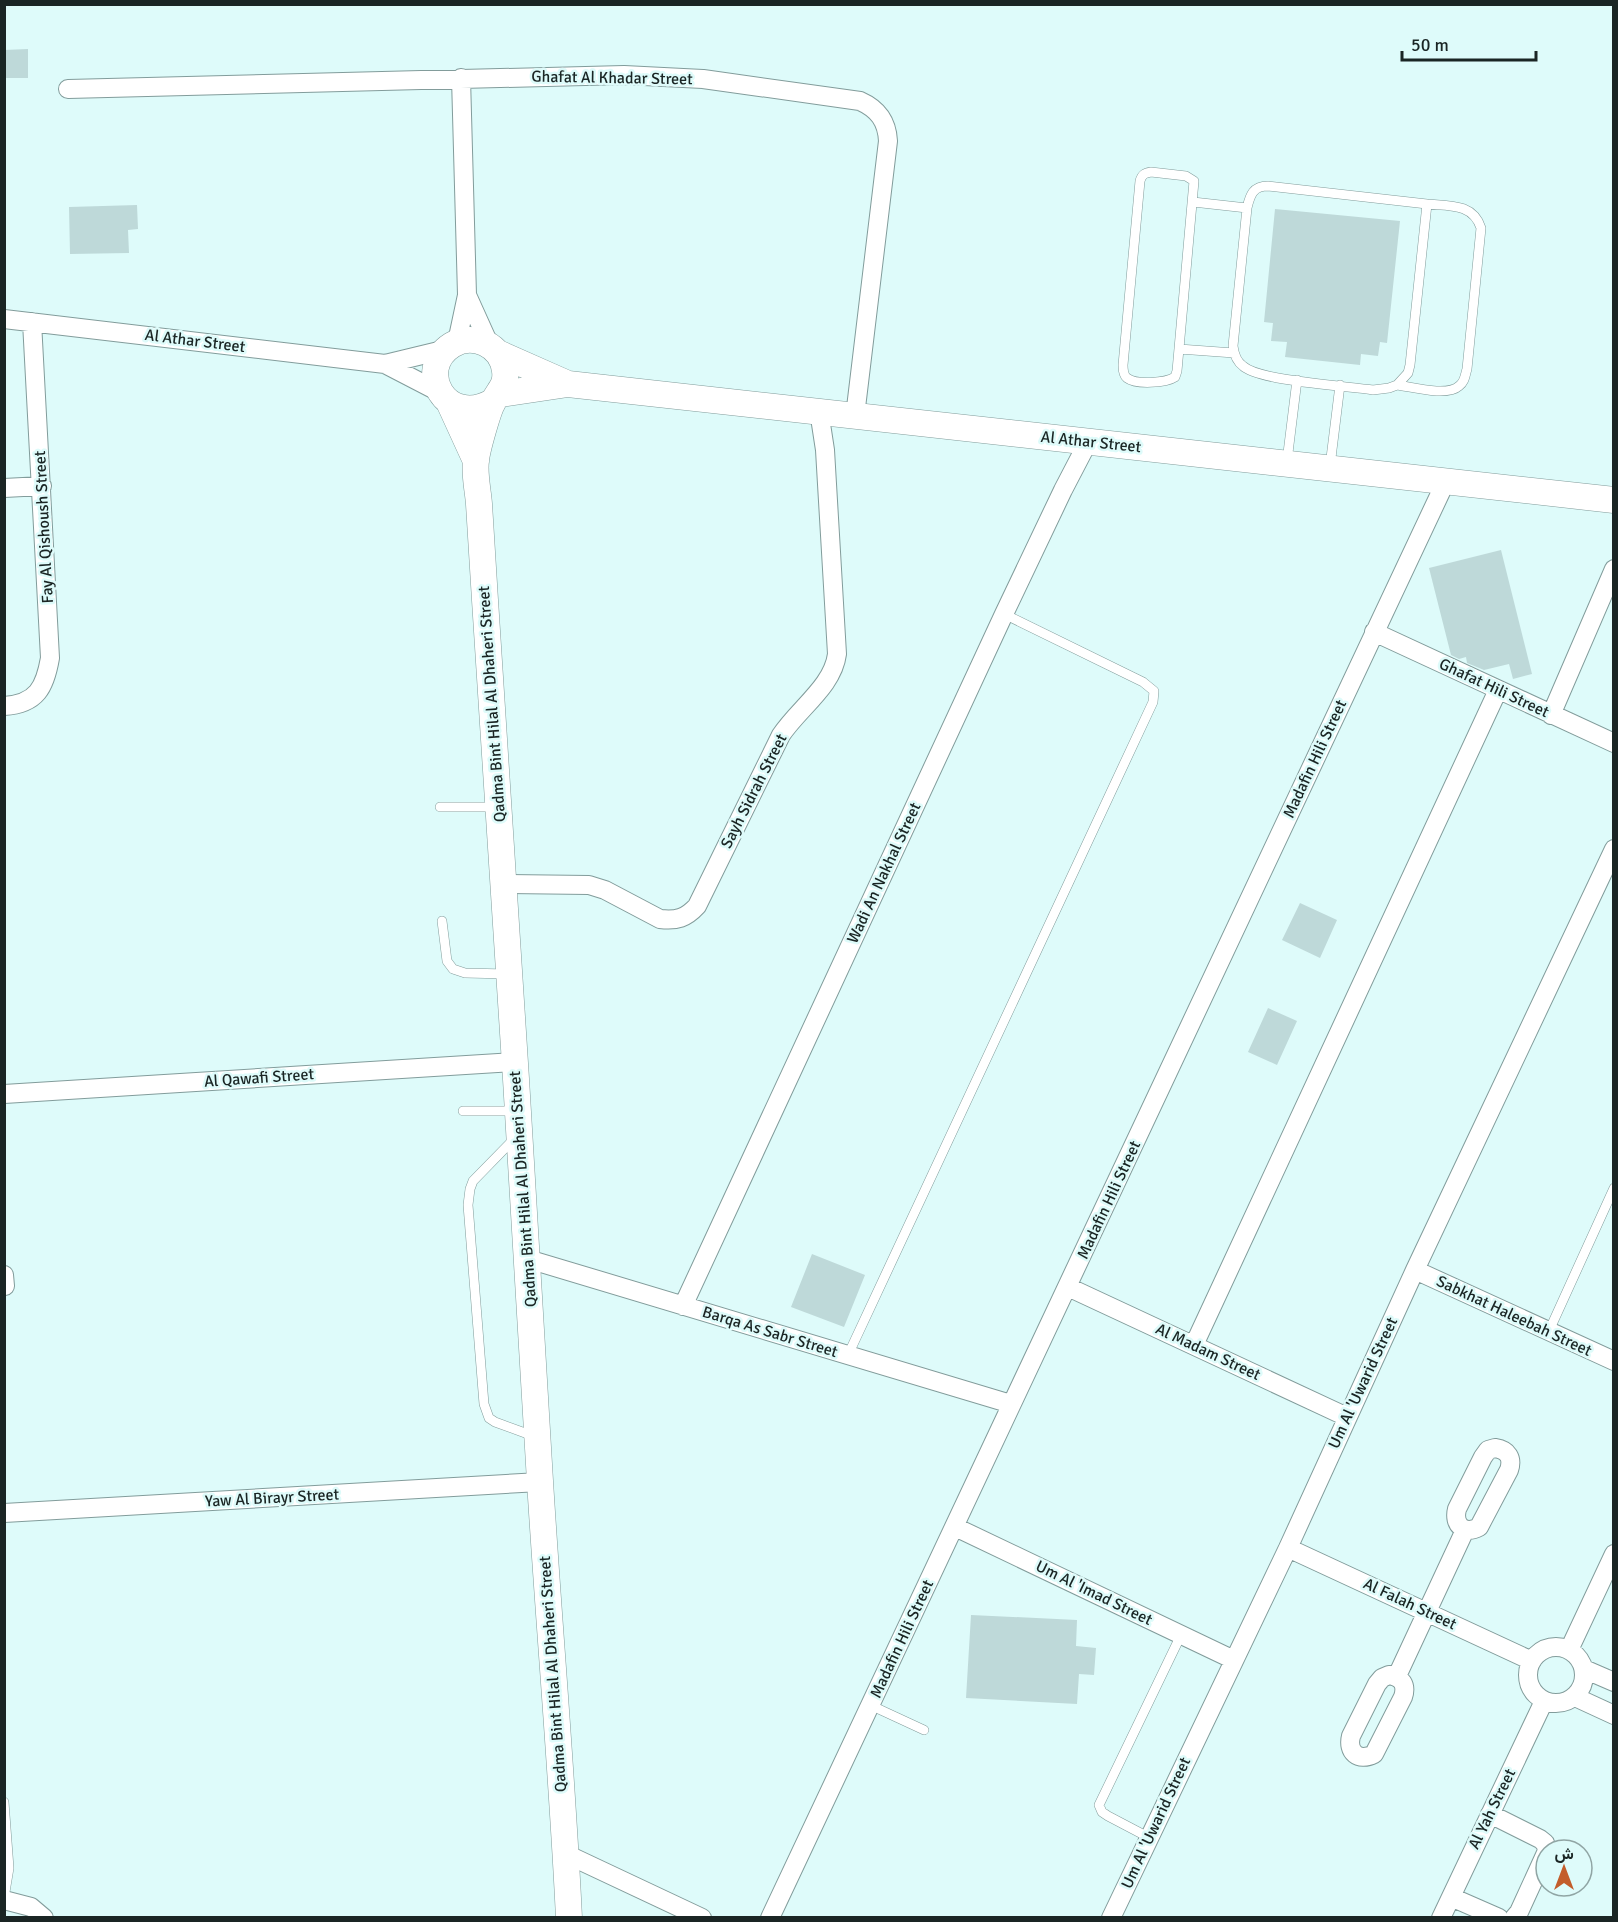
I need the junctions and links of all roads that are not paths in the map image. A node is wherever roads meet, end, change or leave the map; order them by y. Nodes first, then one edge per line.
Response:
1 (461, 78) junction
2 (69, 88) dead end
3 (1193, 202) junction
4 (1427, 204) junction
5 (1247, 208) junction
6 (467, 295) junction
7 (4, 319) edge
8 (32, 322) junction
9 (452, 346) junction
10 (494, 349) junction
11 (1179, 349) junction
12 (1234, 353) junction
13 (386, 364) junction
14 (1297, 380) junction
15 (568, 384) junction
16 (1340, 385) junction
17 (1397, 385) junction
18 (445, 398) junction
19 (496, 398) junction
20 (819, 411) junction
21 (855, 416) junction
22 (1088, 442) junction
23 (476, 461) junction
24 (1287, 463) junction
25 (1330, 468) junction
26 (1446, 481) junction
27 (42, 486) junction
28 (4, 488) edge
29 (1614, 500) edge
30 (1614, 569) edge
31 (1004, 614) junction
32 (1374, 632) junction
33 (1498, 690) junction
34 (4, 706) edge
35 (1551, 715) junction
36 (1614, 743) edge
37 (440, 807) dead end
38 (500, 807) junction
39 (1614, 849) edge
40 (504, 884) junction
41 (442, 921) dead end
42 (509, 974) junction
43 (514, 1062) junction
44 (4, 1094) edge
45 (463, 1111) dead end
46 (518, 1122) junction
47 (1614, 1188) edge
48 (528, 1259) junction
49 (1415, 1270) junction
50 (1068, 1287) junction
51 (683, 1306) junction
52 (1549, 1331) junction
53 (1194, 1346) junction
54 (848, 1355) junction
55 (1614, 1361) edge
56 (1011, 1404) junction
57 (1347, 1417) junction
58 (538, 1438) junction
59 (540, 1482) junction
60 (4, 1514) edge
61 (955, 1527) junction
62 (1465, 1530) dead end
63 (1288, 1548) junction
64 (1614, 1554) edge
65 (1429, 1613) junction
66 (1181, 1635) junction
67 (1569, 1650) junction
68 (1234, 1660) junction
69 (1532, 1660) junction
70 (1584, 1669) junction
71 (1397, 1677) dead end
72 (1614, 1682) edge
73 (1575, 1697) junction
74 (1544, 1701) junction
75 (870, 1705) junction
76 (1614, 1715) edge
77 (924, 1731) dead end
78 (4, 1802) edge
79 (1490, 1814) junction
80 (1148, 1837) junction
81 (1538, 1838) edge
82 (566, 1854) junction
83 (1534, 1879) edge
84 (1451, 1897) junction
85 (4, 1899) edge
86 (44, 1917) edge
87 (569, 1917) edge
88 (702, 1917) edge
89 (770, 1917) edge
90 (1111, 1917) edge
91 (1441, 1917) edge
92 (1499, 1917) edge
93 (1514, 1917) edge

1 - 2 street, Ghafat Al Khadar Street
1 - 6 street
1 - 21 street, Ghafat Al Khadar Street
3 - 5 lane
3 - 11 lane
3 - 11 lane
4 - 5 lane
4 - 17 lane
4 - 17 lane
5 - 12 lane
6 - 9 street
6 - 10 street
7 - 8 street, Al Athar Street
8 - 13 street, Al Athar Street
8 - 27 street, Fay Al Qishoush Street
9 - 10 street
9 - 13 street, Al Athar Street
9 - 18 street
10 - 15 street, Al Athar Street
10 - 19 street
11 - 12 lane
12 - 14 lane
13 - 18 street, Al Athar Street
14 - 16 lane
14 - 24 lane
15 - 19 street, Al Athar Street
15 - 20 street, Al Athar Street
16 - 17 lane
16 - 25 lane
18 - 19 street
18 - 23 street, Qadma Bint Hilal Al Dhaheri Street
19 - 23 street, Qadma Bint Hilal Al Dhaheri Street
20 - 21 street, Al Athar Street
20 - 40 street, Sayh Sidrah Street
21 - 22 street, Al Athar Street
22 - 24 street, Al Athar Street
22 - 31 street, Wadi An Nakhal Street
23 - 38 street, Qadma Bint Hilal Al Dhaheri Street
24 - 25 street, Al Athar Street
25 - 26 street, Al Athar Street
26 - 29 street, Al Athar Street
26 - 32 street, Madafin Hili Street
27 - 28 street
27 - 34 street, Fay Al Qishoush Street
30 - 35 street
31 - 51 street, Wadi An Nakhal Street
31 - 54 lane
32 - 33 street, Ghafat Hili Street
32 - 50 street, Madafin Hili Street
33 - 35 street, Ghafat Hili Street
33 - 53 street
35 - 36 street, Ghafat Hili Street
37 - 38 lane
38 - 40 street, Qadma Bint Hilal Al Dhaheri Street
39 - 49 street, Um Al 'Uwarid Street
40 - 42 street, Qadma Bint Hilal Al Dhaheri Street
41 - 42 lane
42 - 43 street, Qadma Bint Hilal Al Dhaheri Street
43 - 44 street, Al Qawafi Street
43 - 46 street, Qadma Bint Hilal Al Dhaheri Street
45 - 46 lane
46 - 48 street, Qadma Bint Hilal Al Dhaheri Street
46 - 58 lane
47 - 52 lane
48 - 51 street, Barqa As Sabr Street
48 - 58 street, Qadma Bint Hilal Al Dhaheri Street
49 - 52 street, Sabkhat Haleebah Street
49 - 57 street, Um Al 'Uwarid Street
50 - 53 street, Al Madam Street
50 - 56 street, Madafin Hili Street
51 - 54 street, Barqa As Sabr Street
52 - 55 street, Sabkhat Haleebah Street
53 - 57 street, Al Madam Street
54 - 56 street, Barqa As Sabr Street
56 - 61 street, Madafin Hili Street
57 - 63 street, Um Al 'Uwarid Street
58 - 59 street, Qadma Bint Hilal Al Dhaheri Street
59 - 60 street, Yaw Al Birayr Street
59 - 82 street, Qadma Bint Hilal Al Dhaheri Street
61 - 66 street, Um Al 'Imad Street
61 - 75 street, Madafin Hili Street
62 - 65 street
63 - 65 street, Al Falah Street
63 - 68 street, Um Al 'Uwarid Street
64 - 67 street
65 - 69 street, Al Falah Street
65 - 71 street
66 - 68 street, Um Al 'Imad Street
66 - 80 lane
67 - 69 street
67 - 70 street
68 - 80 street, Um Al 'Uwarid Street
69 - 74 street
70 - 72 street
70 - 73 street
73 - 74 street
73 - 76 street
74 - 79 street, Al Yah Street
75 - 77 lane
75 - 89 street, Madafin Hili Street
78 - 85 lane
79 - 81 street
79 - 84 street, Al Yah Street
80 - 90 street, Um Al 'Uwarid Street
82 - 87 street, Qadma Bint Hilal Al Dhaheri Street
82 - 88 street
83 - 93 street
84 - 91 street, Al Yah Street
84 - 92 street
85 - 86 street

